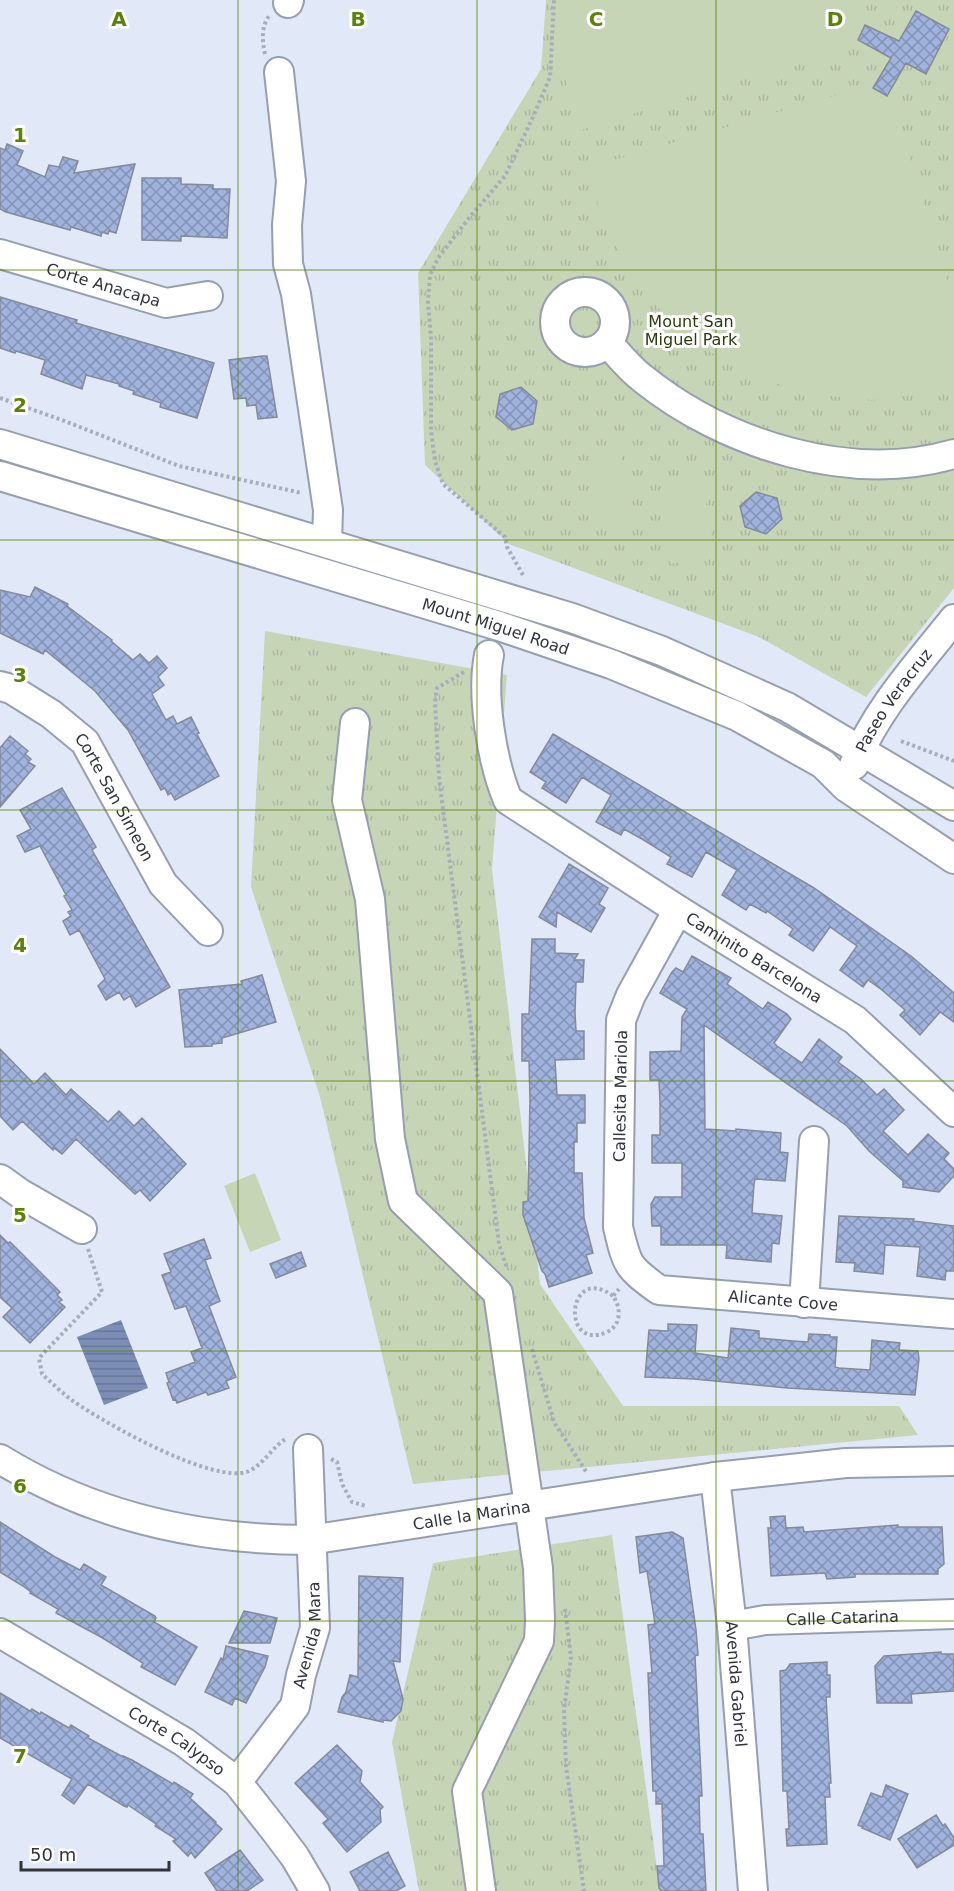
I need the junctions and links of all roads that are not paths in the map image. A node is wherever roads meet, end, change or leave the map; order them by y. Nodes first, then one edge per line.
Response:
1 (279, 72) road end
2 (0, 254) edge
3 (208, 296) dead end
4 (607, 342) dead end
5 (0, 444) edge
6 (954, 454) edge
7 (0, 476) edge
8 (327, 542) junction
9 (954, 619) edge
10 (489, 656) road end
11 (0, 686) edge
12 (355, 723) dead end
13 (860, 749) junction
14 (846, 787) junction
15 (954, 806) edge
16 (954, 859) edge
17 (678, 910) junction
18 (208, 931) dead end
19 (954, 1112) edge
20 (814, 1141) dead end
21 (0, 1179) edge
22 (82, 1229) road end
23 (631, 1266) joint
24 (804, 1303) junction
25 (954, 1314) edge
26 (308, 1449) road end
27 (0, 1459) edge
28 (954, 1461) edge
29 (715, 1477) junction
30 (541, 1505) junction
31 (310, 1540) junction
32 (954, 1614) edge
33 (732, 1626) junction
34 (0, 1633) edge
35 (237, 1782) junction
36 (315, 1891) edge
37 (481, 1891) edge
38 (753, 1891) edge

1 - 8 street
2 - 3 street, Corte Anacapa
4 - 6 street
5 - 8 street, Mount Miguel Road
7 - 14 street, Mount Miguel Road
8 - 13 street, Mount Miguel Road
9 - 13 street, Paseo Veracruz
10 - 17 street, Caminito Barcelona
11 - 18 street, Corte San Simeon
12 - 30 street
13 - 14 street, Paseo Veracruz
13 - 15 street, Mount Miguel Road
14 - 16 street, Mount Miguel Road
17 - 19 street, Caminito Barcelona
17 - 23 street, Callesita Mariola
20 - 24 street
21 - 22 street
23 - 24 street, Alicante Cove
24 - 25 street, Alicante Cove
26 - 31 street, Avenida Mara
27 - 31 street, Calle la Marina
28 - 29 street, Calle la Marina
29 - 30 street, Calle la Marina
29 - 33 street, Avenida Gabriel
30 - 31 street, Calle la Marina
30 - 37 street
31 - 35 street, Avenida Mara
32 - 33 street, Calle Catarina
33 - 38 street, Avenida Gabriel
34 - 35 street, Corte Calypso
35 - 36 street, Corte Calypso

